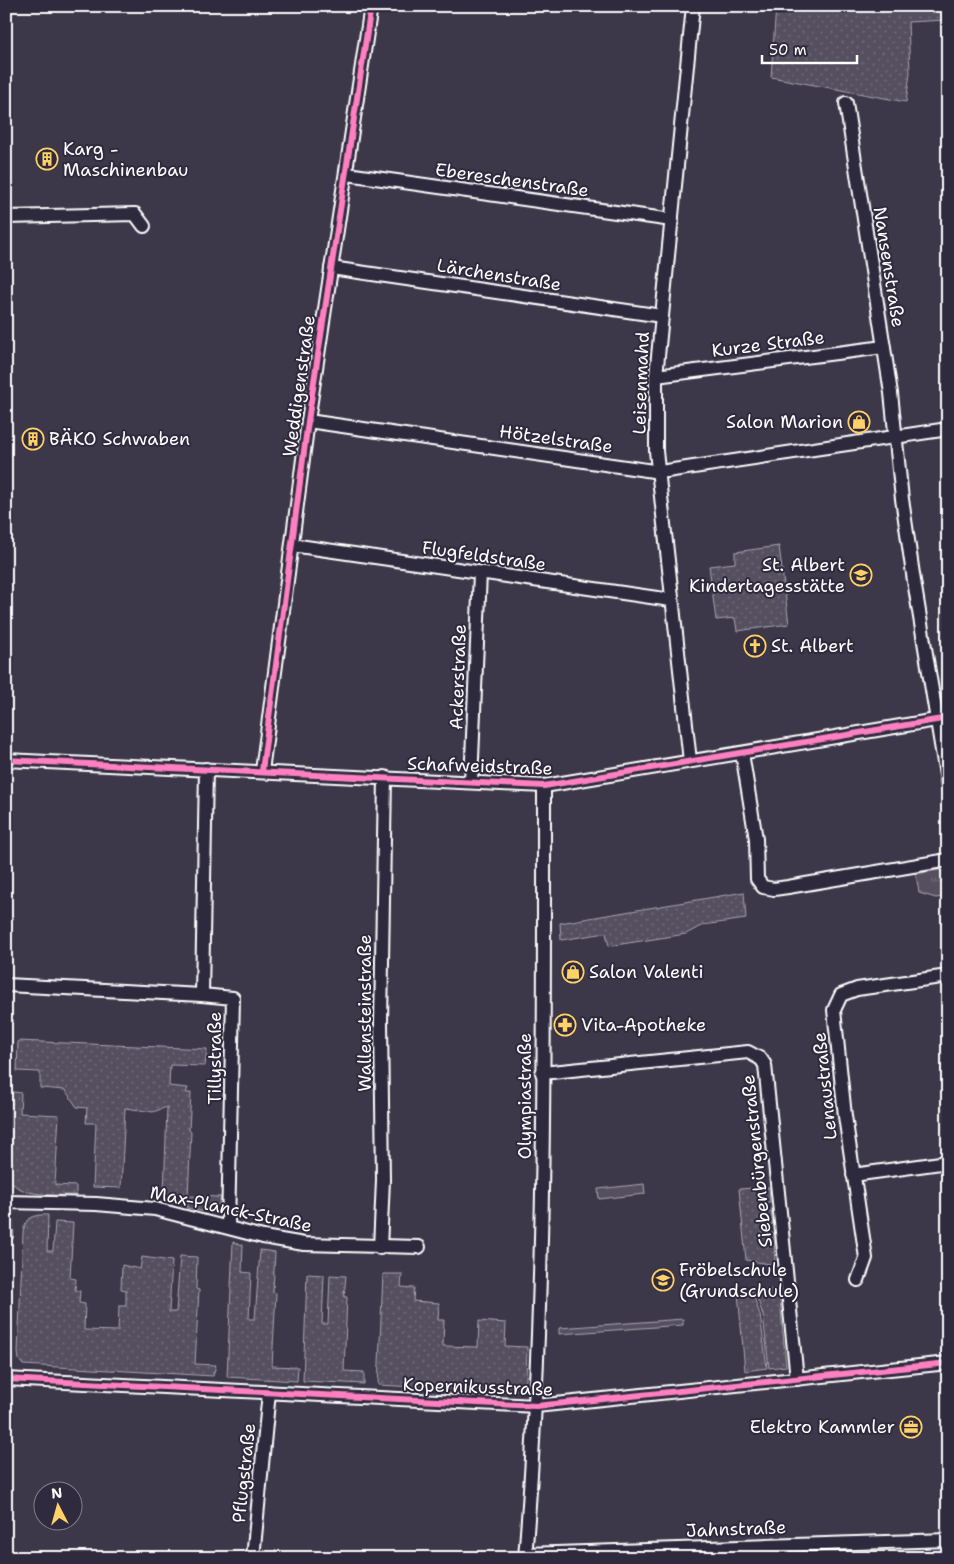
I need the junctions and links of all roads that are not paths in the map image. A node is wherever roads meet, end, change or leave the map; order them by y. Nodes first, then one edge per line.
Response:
1 (371, 6) edge
2 (693, 6) edge
3 (846, 103) dead end
4 (347, 174) junction
5 (6, 216) edge
6 (672, 220) junction
7 (144, 226) dead end
8 (331, 268) junction
9 (662, 316) junction
10 (884, 347) junction
11 (656, 376) junction
12 (308, 421) junction
13 (948, 429) edge
14 (896, 437) junction
15 (660, 472) junction
16 (292, 545) junction
17 (480, 573) junction
18 (671, 600) junction
19 (941, 719) edge
20 (742, 753) junction
21 (6, 760) edge
22 (690, 761) junction
23 (206, 769) junction
24 (262, 771) junction
25 (385, 778) junction
26 (471, 782) junction
27 (544, 786) junction
28 (948, 787) edge
29 (948, 860) edge
30 (948, 976) edge
31 (6, 985) edge
32 (202, 996) junction
33 (542, 1073) junction
34 (948, 1162) edge
35 (853, 1175) junction
36 (6, 1202) edge
37 (6, 1208) edge
38 (228, 1228) junction
39 (6, 1235) edge
40 (420, 1247) dead end
41 (380, 1248) junction
42 (858, 1280) dead end
43 (948, 1363) edge
44 (6, 1379) edge
45 (797, 1379) junction
46 (269, 1392) junction
47 (536, 1406) junction
48 (948, 1540) edge
49 (525, 1556) edge
50 (253, 1558) edge

1 - 4 street, Weddigenstraße
2 - 6 street, Leisenmahd
3 - 10 street, Nansenstraße
4 - 6 street, Ebereschenstraße
4 - 8 street, Weddigenstraße
5 - 7 street
6 - 9 street, Leisenmahd
8 - 9 street, Lärchenstraße
8 - 12 street, Weddigenstraße
9 - 11 street, Leisenmahd
10 - 11 street, Kurze Straße
10 - 14 street, Nansenstraße
11 - 15 street, Leisenmahd
12 - 15 street, Hötzelstraße
12 - 16 street, Weddigenstraße
13 - 14 street, Hötzelstraße
14 - 15 street, Hötzelstraße
14 - 19 street, Nansenstraße
15 - 18 street, Leisenmahd
16 - 17 street, Flugfeldstraße
16 - 24 street, Weddigenstraße
17 - 18 street, Flugfeldstraße
17 - 26 street, Ackerstraße
18 - 22 street, Leisenmahd
19 - 20 street, Schafweidstraße
19 - 28 street, Nansenstraße
20 - 22 street, Schafweidstraße
20 - 29 street
21 - 23 street, Schafweidstraße
22 - 27 street, Schafweidstraße
23 - 24 street, Schafweidstraße
23 - 32 street, Tillystraße
24 - 25 street, Schafweidstraße
25 - 26 street, Schafweidstraße
25 - 41 street, Wallensteinstraße
26 - 27 street, Schafweidstraße
27 - 33 street, Olympiastraße
30 - 35 street, Lenaustraße
31 - 32 street
32 - 38 street, Tillystraße
33 - 45 street, Siebenbürgenstraße
33 - 47 street, Olympiastraße
34 - 35 street
35 - 42 street, Lenaustraße
36 - 38 street, Max-Planck-Straße
37 - 39 street
38 - 41 street, Max-Planck-Straße
40 - 41 street, Max-Planck-Straße
43 - 45 street, Kopernikusstraße
44 - 46 street, Kopernikusstraße
45 - 47 street, Kopernikusstraße
46 - 47 street, Kopernikusstraße
46 - 50 street, Pflugstraße
47 - 49 street, Olympiastraße
48 - 49 street, Jahnstraße

